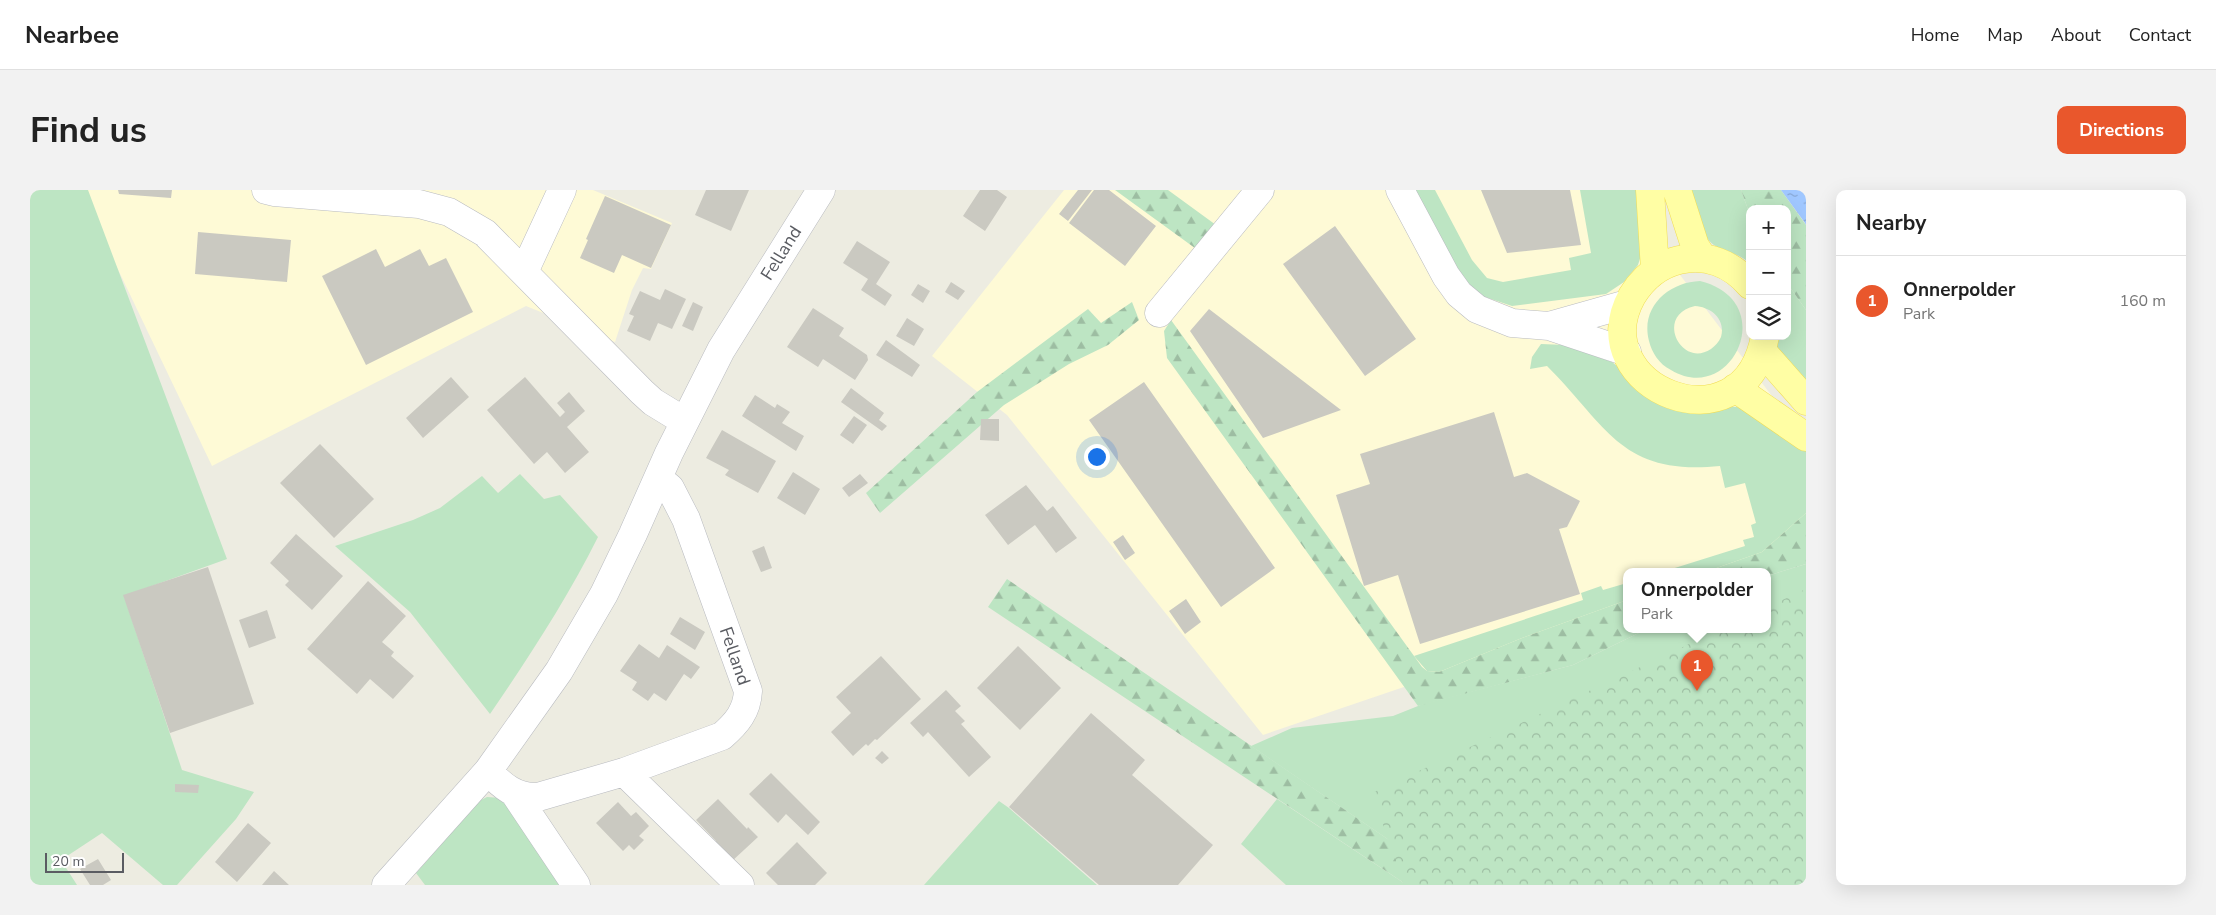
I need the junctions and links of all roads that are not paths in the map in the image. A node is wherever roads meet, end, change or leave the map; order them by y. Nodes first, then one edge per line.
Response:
1 (266, 190) edge
2 (562, 190) edge
3 (821, 190) edge
4 (1260, 190) edge
5 (1400, 190) edge
6 (1650, 190) edge
7 (1677, 190) edge
8 (1703, 258) junction
9 (1655, 270) junction
10 (524, 272) junction
11 (1746, 281) edge
12 (1628, 304) junction
13 (1159, 313) dead end
14 (1549, 326) junction
15 (1764, 344) edge
16 (1627, 352) junction
17 (1735, 388) junction
18 (1806, 401) edge
19 (684, 422) junction
20 (1806, 438) edge
21 (658, 478) junction
22 (488, 771) junction
23 (624, 772) junction
24 (516, 794) junction
25 (386, 885) edge
26 (576, 885) edge
27 (740, 885) edge

1 - 10 street
2 - 10 street
3 - 19 street, Felland
4 - 13 street
5 - 14 street
6 - 9 main road
7 - 8 main road
8 - 9 main road
8 - 11 main road
9 - 12 main road
10 - 19 street
12 - 14 street
12 - 16 main road
14 - 16 street
15 - 17 main road
15 - 18 main road
16 - 17 main road
17 - 20 main road
19 - 21 street, Felland
21 - 22 street, Felland
21 - 23 street, Felland
22 - 24 street
22 - 25 street, Felland
23 - 24 street, Felland
23 - 27 street
24 - 26 street

